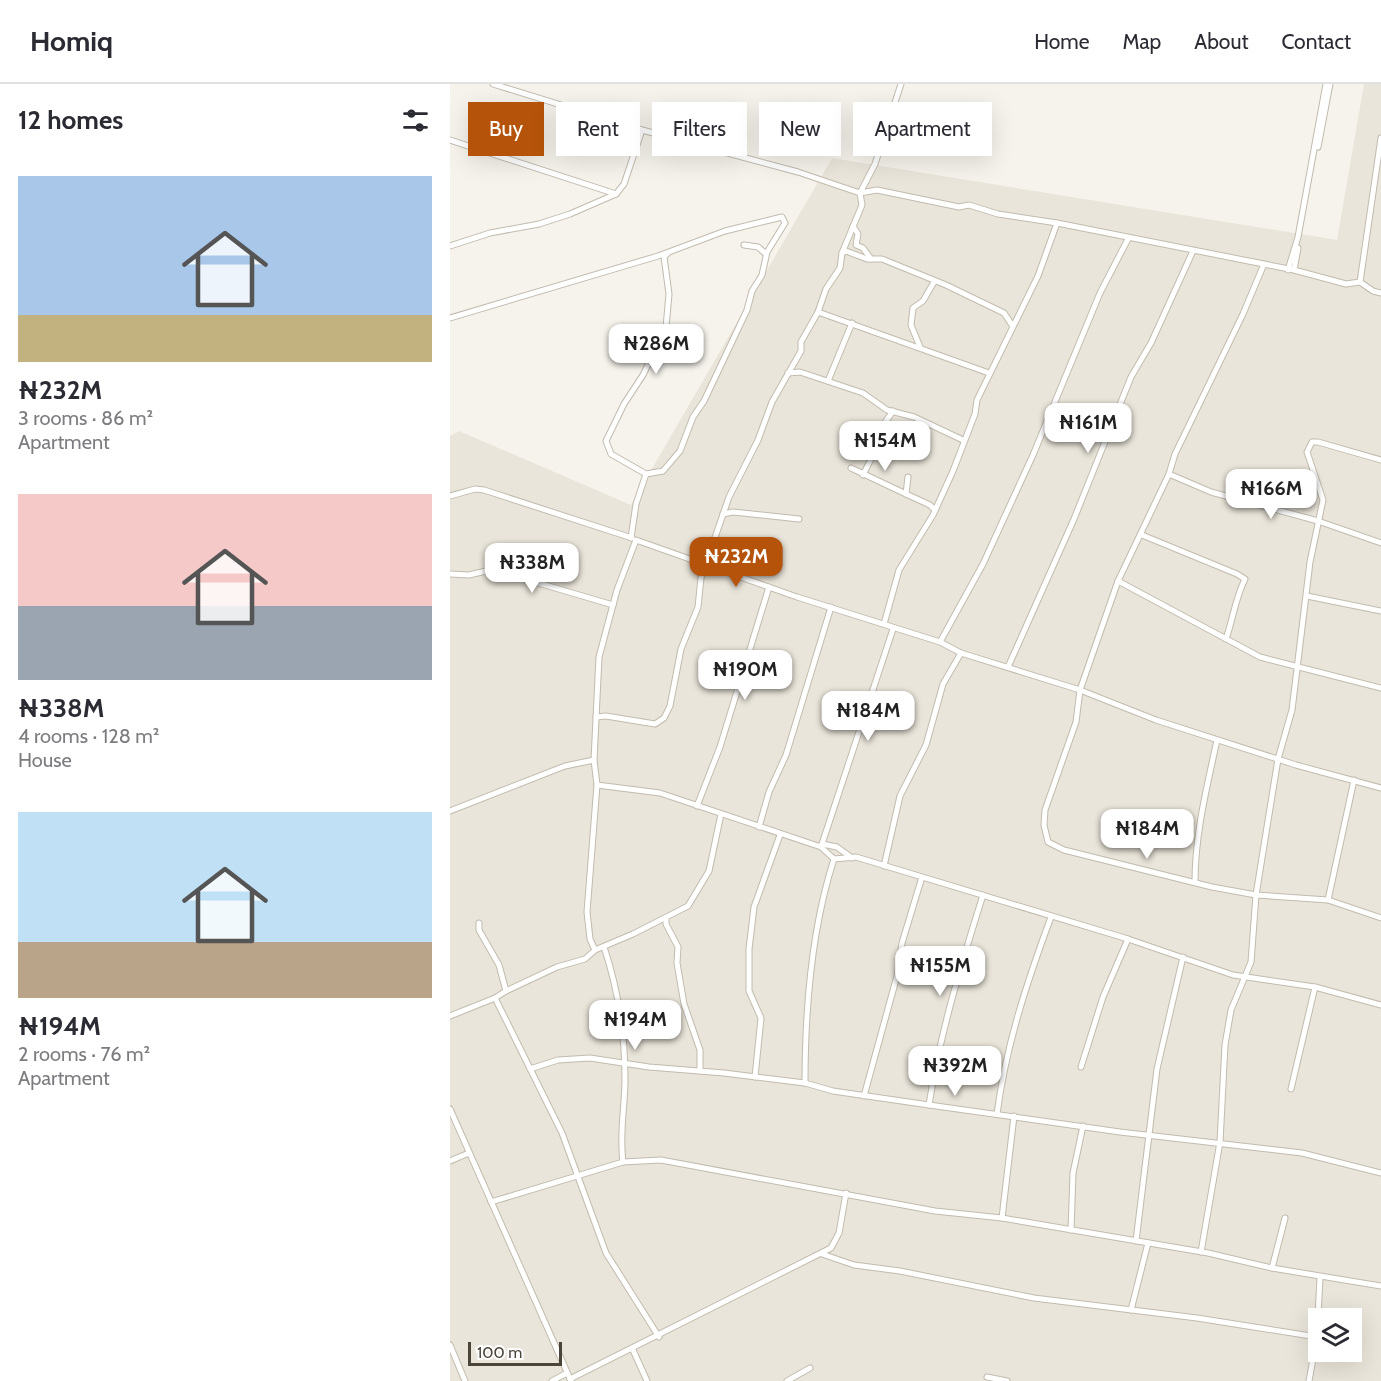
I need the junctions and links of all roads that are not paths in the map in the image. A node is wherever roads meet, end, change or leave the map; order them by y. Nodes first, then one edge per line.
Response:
1 (493, 84) edge
2 (901, 84) edge
3 (1328, 84) edge
4 (642, 130) junction
5 (1381, 138) edge
6 (450, 140) edge
7 (860, 193) junction
8 (616, 194) junction
9 (1057, 223) junction
10 (854, 226) junction
11 (1128, 239) junction
12 (744, 245) dead end
13 (450, 246) edge
14 (1192, 251) junction
15 (668, 253) junction
16 (842, 253) junction
17 (767, 255) junction
18 (871, 259) junction
19 (1264, 264) junction
20 (1291, 270) junction
21 (934, 282) junction
22 (1360, 282) junction
23 (1381, 293) edge
24 (818, 312) junction
25 (450, 318) edge
26 (852, 323) junction
27 (1012, 325) junction
28 (921, 348) junction
29 (989, 372) junction
30 (788, 373) junction
31 (828, 381) junction
32 (893, 411) junction
33 (963, 440) junction
34 (1381, 460) edge
35 (851, 468) dead end
36 (646, 474) junction
37 (1169, 474) junction
38 (862, 475) junction
39 (908, 477) dead end
40 (906, 494) junction
41 (450, 496) edge
42 (935, 510) junction
43 (723, 514) junction
44 (799, 519) dead end
45 (1318, 521) junction
46 (1142, 535) junction
47 (634, 539) junction
48 (1381, 543) edge
49 (706, 565) junction
50 (450, 574) edge
51 (1118, 581) junction
52 (769, 587) junction
53 (1308, 596) junction
54 (614, 605) junction
55 (831, 607) junction
56 (1381, 611) edge
57 (884, 624) junction
58 (893, 629) junction
59 (1226, 639) junction
60 (940, 642) junction
61 (961, 653) junction
62 (1008, 667) junction
63 (1296, 667) junction
64 (1381, 688) edge
65 (1080, 690) junction
66 (596, 717) junction
67 (1217, 740) junction
68 (1278, 759) junction
69 (594, 760) junction
70 (1354, 780) junction
71 (597, 785) junction
72 (1381, 788) edge
73 (697, 806) junction
74 (450, 811) edge
75 (721, 814) junction
76 (759, 827) junction
77 (780, 834) junction
78 (821, 846) junction
79 (852, 858) junction
80 (834, 859) junction
81 (884, 866) junction
82 (922, 877) junction
83 (1195, 882) junction
84 (983, 895) junction
85 (1256, 895) junction
86 (1328, 900) junction
87 (1051, 917) junction
88 (666, 918) junction
89 (1381, 918) edge
90 (479, 923) dead end
91 (1128, 939) junction
92 (604, 947) junction
93 (595, 950) junction
94 (1183, 957) junction
95 (1243, 976) junction
96 (1315, 987) junction
97 (506, 991) junction
98 (495, 998) junction
99 (1381, 1005) edge
100 (450, 1016) edge
101 (624, 1063) junction
102 (1081, 1067) dead end
103 (530, 1069) junction
104 (700, 1071) junction
105 (755, 1077) junction
106 (805, 1083) junction
107 (1291, 1089) dead end
108 (864, 1095) junction
109 (929, 1106) junction
110 (450, 1109) edge
111 (997, 1114) junction
112 (1014, 1116) junction
113 (1083, 1126) junction
114 (1147, 1135) junction
115 (1220, 1142) junction
116 (470, 1153) junction
117 (450, 1161) edge
118 (623, 1162) junction
119 (1381, 1173) edge
120 (575, 1176) junction
121 (846, 1193) junction
122 (491, 1202) junction
123 (1002, 1218) junction
124 (1285, 1218) dead end
125 (1071, 1230) junction
126 (1136, 1241) junction
127 (1148, 1243) junction
128 (1201, 1252) junction
129 (822, 1254) junction
130 (1272, 1268) junction
131 (1320, 1277) junction
132 (1381, 1286) edge
133 (1318, 1308) edge
134 (1131, 1310) junction
135 (1308, 1336) edge
136 (658, 1337) junction
137 (450, 1345) edge
138 (633, 1350) junction
139 (1313, 1362) edge
140 (453, 1363) edge
141 (810, 1368) dead end
142 (987, 1377) dead end
143 (569, 1378) edge
144 (465, 1381) edge
145 (552, 1381) edge
146 (647, 1381) edge
147 (787, 1381) edge
148 (1007, 1381) edge
149 (1310, 1381) edge

1 - 4 street
2 - 7 street
3 - 20 street
4 - 7 street
4 - 8 street
5 - 22 street
6 - 8 street
7 - 9 street
7 - 10 street
8 - 13 street
9 - 11 street
9 - 27 street
10 - 16 street
10 - 18 street
11 - 14 street
11 - 60 street
12 - 17 street
14 - 19 street
14 - 62 street
15 - 17 street
15 - 25 street
15 - 36 street
16 - 18 street
16 - 24 street
17 - 36 street
18 - 21 street
19 - 20 street
19 - 37 street
20 - 22 street
21 - 27 street
21 - 28 street
22 - 23 street
24 - 26 street
24 - 30 street
26 - 28 street
26 - 31 street
27 - 29 street
28 - 29 street
29 - 33 street
30 - 31 street
30 - 43 street
31 - 32 street
32 - 33 street
32 - 38 street
33 - 42 street
34 - 45 street
35 - 38 street
36 - 47 street
37 - 45 street
37 - 46 street
38 - 40 street
39 - 40 street
40 - 42 street
41 - 47 street
42 - 57 street
43 - 44 street
43 - 49 street
45 - 48 street
45 - 53 street
46 - 51 street
46 - 59 street
47 - 49 street
47 - 54 street
49 - 52 street
49 - 66 street
50 - 54 street
51 - 59 street
51 - 65 street
52 - 55 street
52 - 73 street
53 - 56 street
53 - 63 street
54 - 66 street
55 - 57 street
55 - 76 street
57 - 58 street
58 - 60 street
58 - 78 street
59 - 63 street
60 - 61 street
61 - 62 street
61 - 81 street
62 - 65 street
63 - 64 street
63 - 68 street
65 - 67 street
65 - 83 street
66 - 69 street
67 - 68 street
67 - 83 street
68 - 70 street
68 - 85 street
69 - 71 street
69 - 74 street
70 - 72 street
70 - 86 street
71 - 73 street
71 - 93 street
73 - 75 street
75 - 76 street
75 - 88 street
76 - 77 street
77 - 78 street
77 - 105 street
78 - 79 street
78 - 80 street
79 - 80 street
79 - 81 street
80 - 106 street
81 - 82 street
82 - 84 street
82 - 108 street
83 - 85 street
84 - 87 street
84 - 109 street
85 - 86 street
85 - 95 street
86 - 89 street
87 - 91 street
87 - 111 street
88 - 92 street
88 - 104 street
90 - 97 street
91 - 94 street
91 - 102 street
92 - 93 street
92 - 101 street
93 - 97 street
94 - 95 street
94 - 114 street
95 - 96 street
95 - 115 street
96 - 99 street
96 - 107 street
97 - 98 street
98 - 100 street
98 - 103 street
101 - 103 street
101 - 104 street
101 - 118 street
103 - 120 street
104 - 105 street
105 - 106 street
106 - 108 street
108 - 109 street
109 - 111 street
110 - 116 street
111 - 112 street
112 - 113 street
112 - 123 street
113 - 114 street
113 - 125 street
114 - 115 street
114 - 126 street
115 - 119 street
115 - 128 street
116 - 117 street
116 - 122 street
118 - 120 street
118 - 121 street
120 - 122 street
120 - 136 street
121 - 123 street
121 - 129 street
122 - 143 street
123 - 125 street
124 - 130 street
125 - 126 street
126 - 127 street
127 - 128 street
127 - 134 street
128 - 130 street
129 - 134 street
129 - 136 street
130 - 131 street
131 - 132 street
131 - 133 street
134 - 135 street
136 - 138 street
137 - 140 street
138 - 143 street
138 - 146 street
139 - 149 street
140 - 144 street
141 - 147 street
142 - 148 street
143 - 145 street

